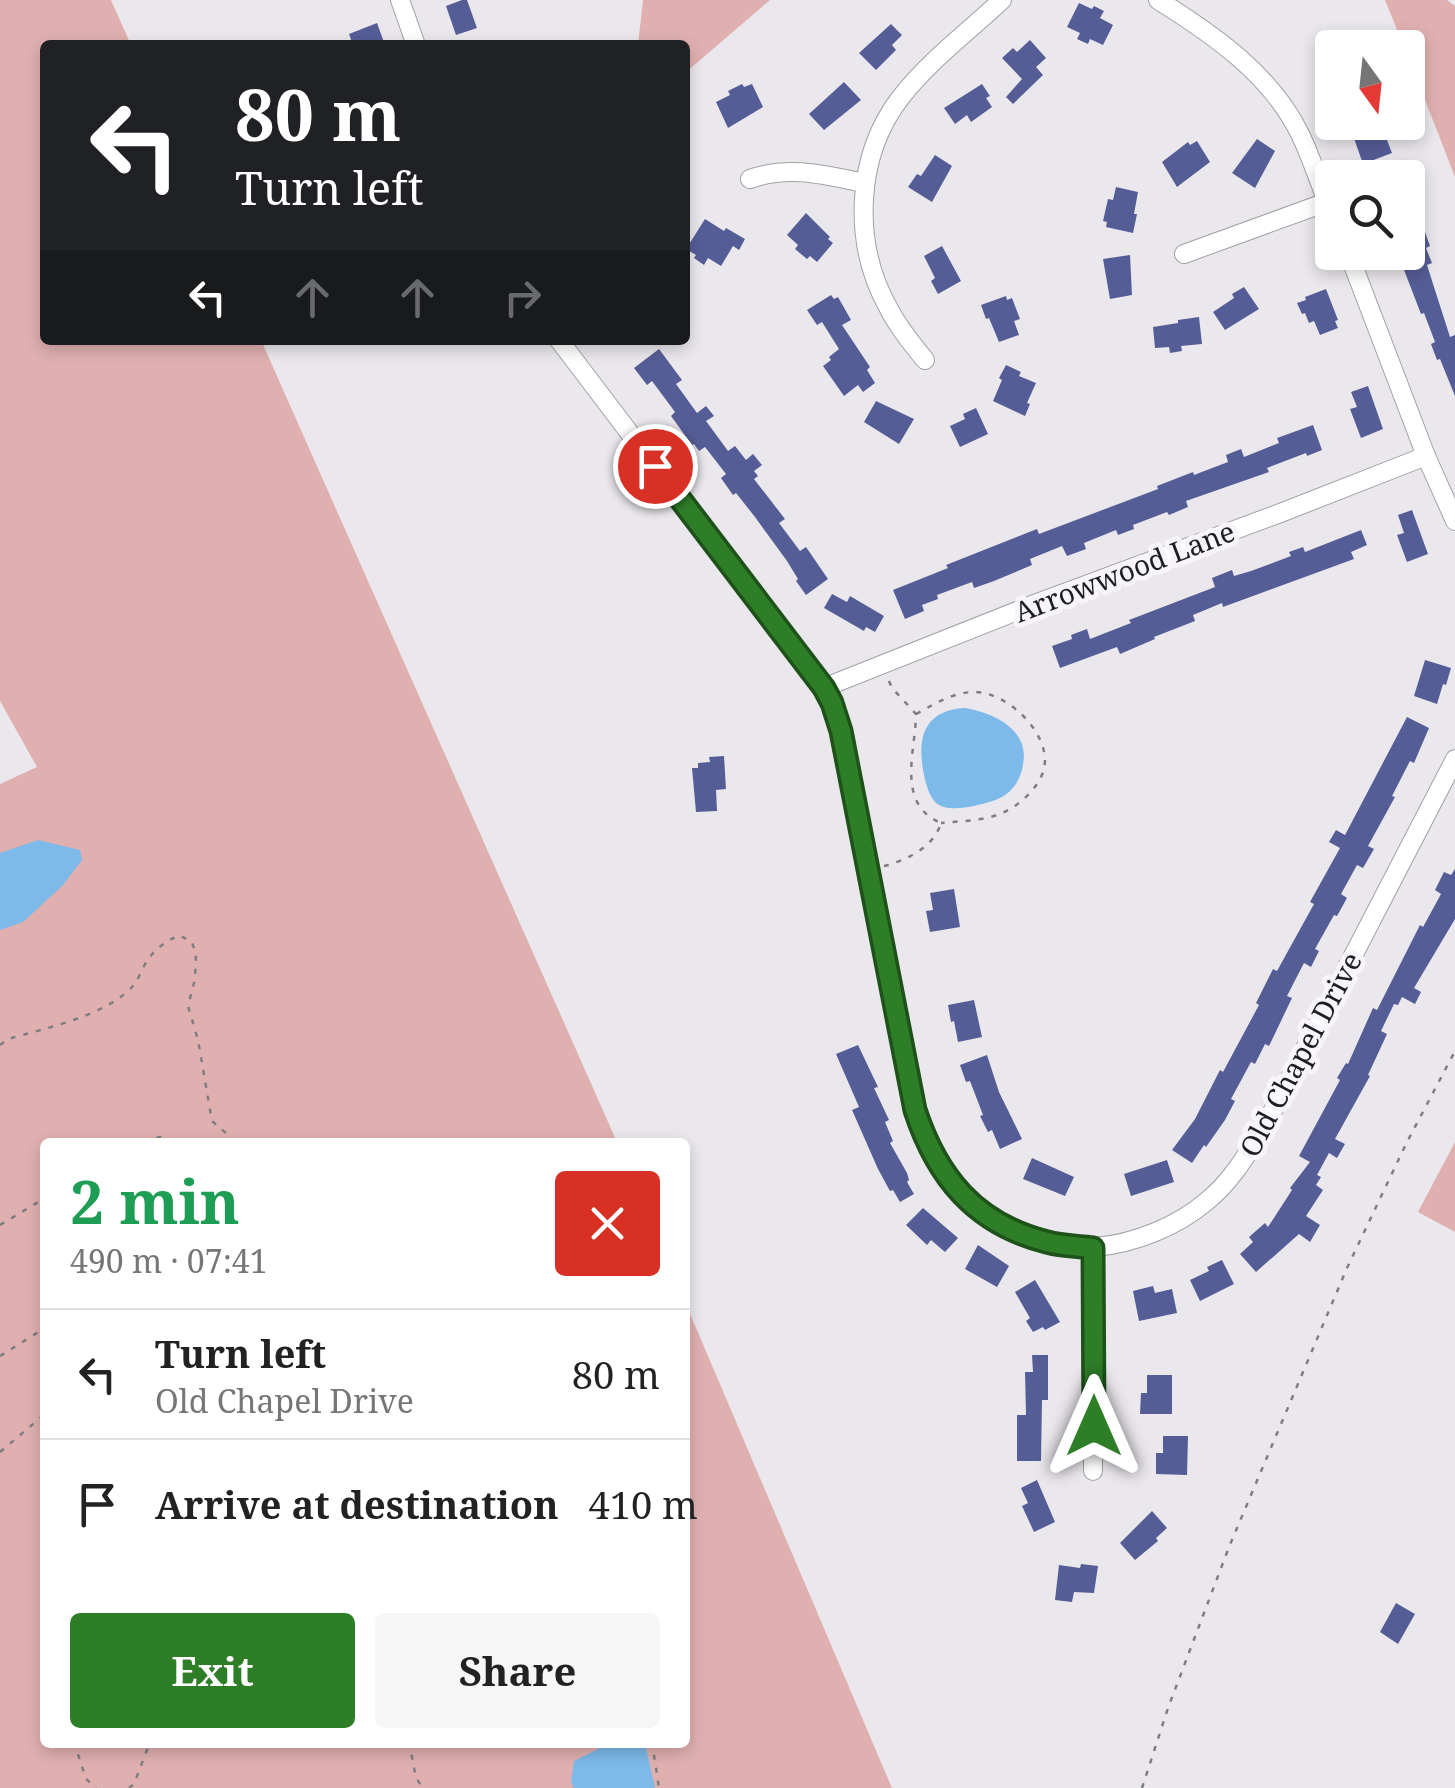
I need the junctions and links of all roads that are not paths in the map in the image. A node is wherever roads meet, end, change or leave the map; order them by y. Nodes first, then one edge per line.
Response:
1 (400, 0) edge
2 (1002, 0) edge
3 (1158, 0) edge
4 (414, 40) edge
5 (1315, 170) edge
6 (750, 179) dead end
7 (864, 183) junction
8 (1315, 214) edge
9 (1184, 254) dead end
10 (1355, 270) edge
11 (563, 345) edge
12 (924, 360) dead end
13 (1426, 456) junction
14 (1455, 521) edge
15 (824, 688) junction
16 (1455, 759) edge
17 (1093, 1248) junction
18 (1093, 1471) dead end

1 - 4 street
2 - 7 street
3 - 5 street
6 - 7 street
7 - 12 street
8 - 9 street
10 - 13 street
11 - 15 street, Old Chapel Drive
13 - 14 street
13 - 15 street, Arrowwood Lane
15 - 17 street, Old Chapel Drive
16 - 17 street, Old Chapel Drive
17 - 18 street

